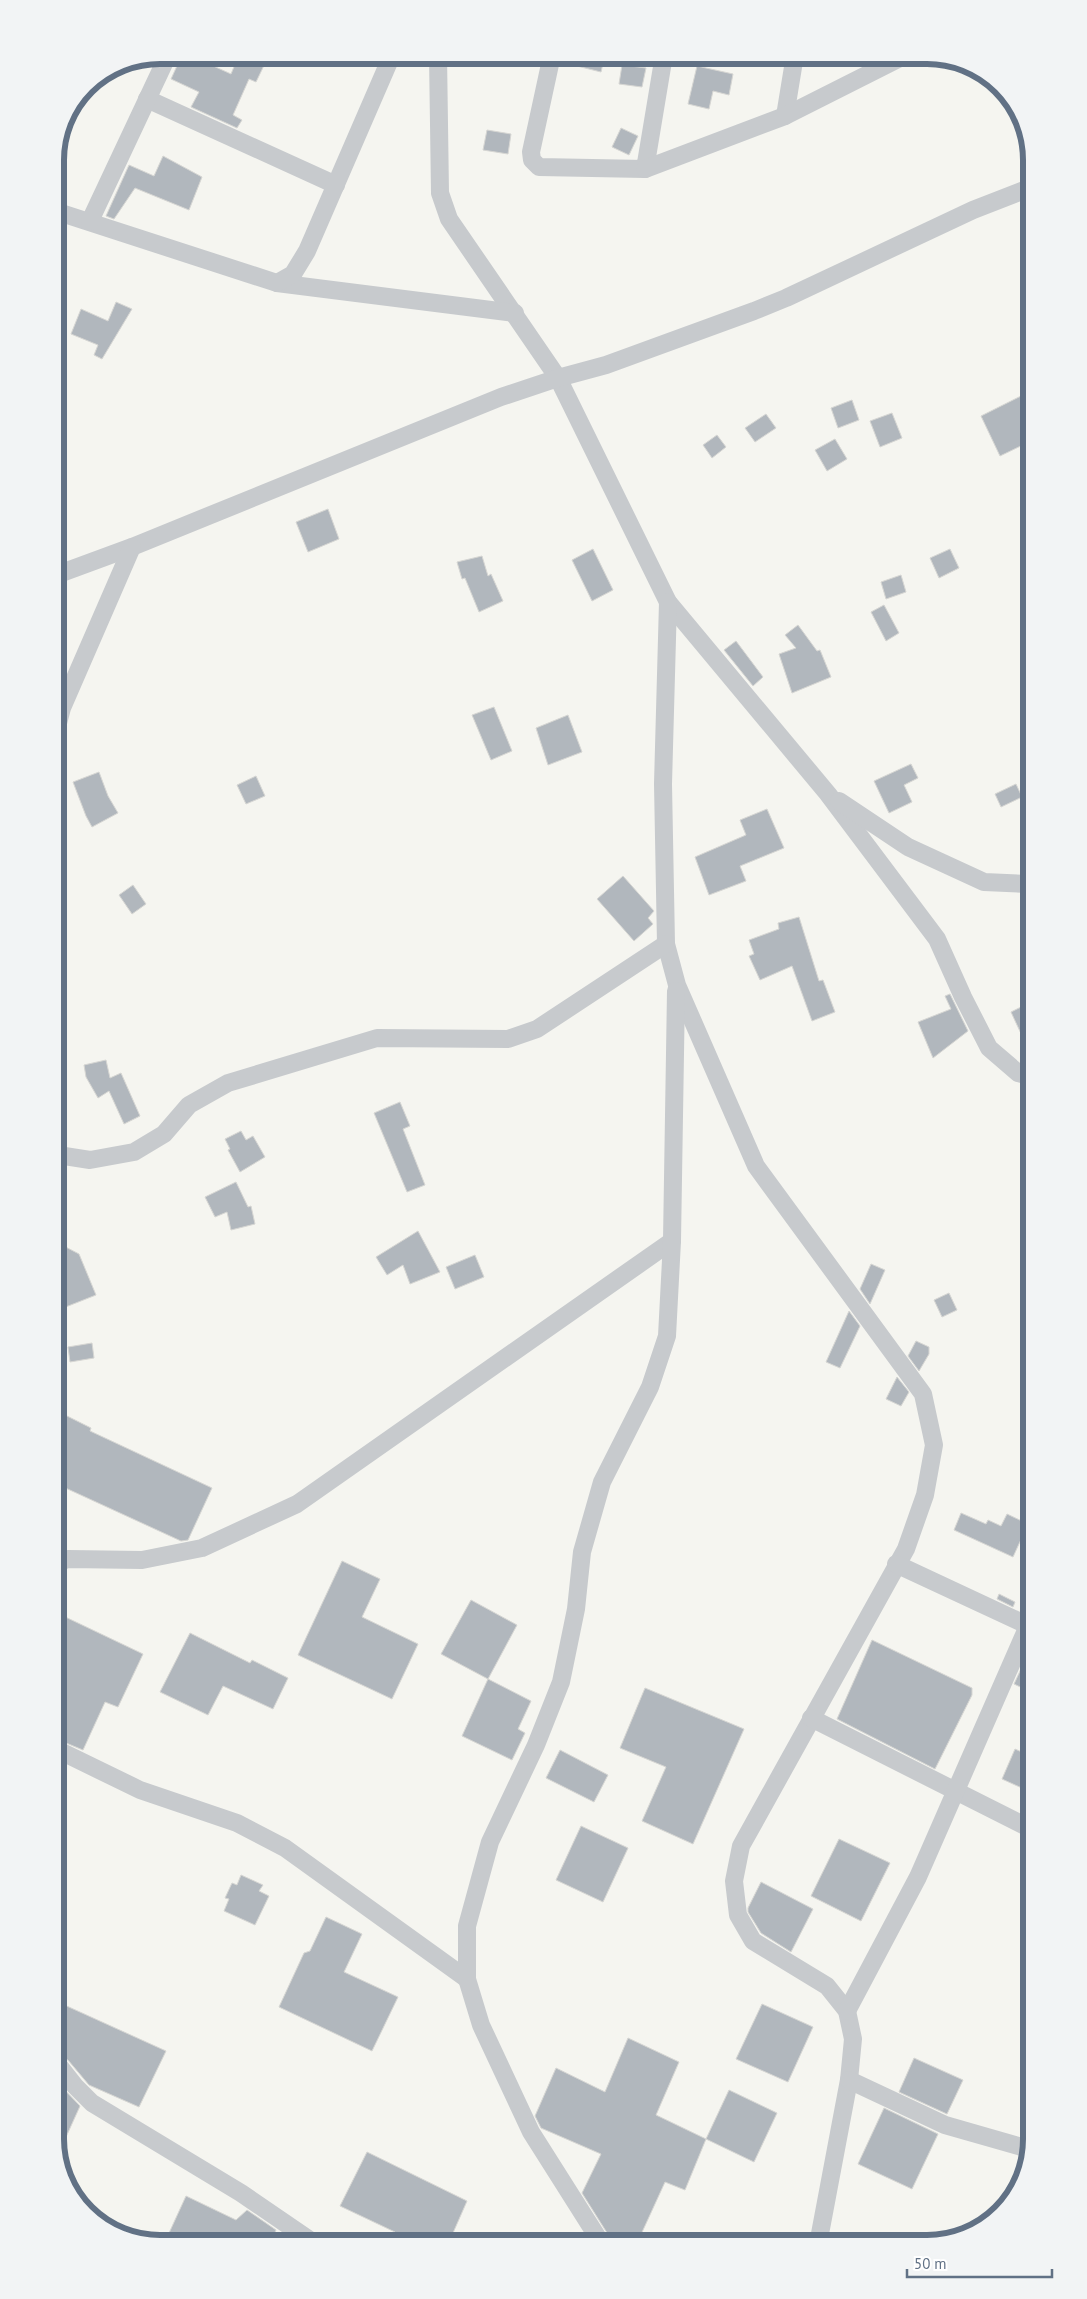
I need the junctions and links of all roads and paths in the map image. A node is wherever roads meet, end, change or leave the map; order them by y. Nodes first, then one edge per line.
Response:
1 (164, 64) edge
2 (388, 64) edge
3 (438, 64) edge
4 (550, 64) edge
5 (662, 64) edge
6 (794, 64) edge
7 (888, 64) edge
8 (147, 99) junction
9 (785, 116) junction
10 (645, 169) junction
11 (336, 185) junction
12 (1023, 190) edge
13 (64, 214) edge
14 (90, 221) junction
15 (277, 283) junction
16 (515, 313) junction
17 (558, 378) junction
18 (132, 547) junction
19 (64, 572) edge
20 (668, 602) junction
21 (64, 703) edge
22 (828, 794) junction
23 (1023, 884) edge
24 (666, 944) junction
25 (677, 985) junction
26 (1023, 1074) edge
27 (64, 1156) edge
28 (672, 1241) junction
29 (64, 1560) edge
30 (896, 1564) junction
31 (1023, 1621) edge
32 (1023, 1640) edge
33 (811, 1718) junction
34 (64, 1753) edge
35 (955, 1791) junction
36 (1023, 1825) edge
37 (467, 1979) junction
38 (847, 2011) junction
39 (64, 2072) edge
40 (849, 2080) junction
41 (1023, 2147) edge
42 (302, 2235) edge
43 (596, 2235) edge
44 (820, 2235) edge

1 - 8 street
2 - 11 street
3 - 16 street
4 - 10 street
5 - 10 street
6 - 9 street
7 - 9 street
8 - 11 street
8 - 14 street
9 - 10 street
11 - 15 street
12 - 17 street
13 - 14 street
14 - 15 street
15 - 16 street
16 - 17 street
17 - 18 street
17 - 20 street
18 - 19 street
18 - 21 street
20 - 22 street
20 - 24 street
22 - 23 street
22 - 26 street
24 - 25 street
24 - 27 street
25 - 28 street
25 - 30 street
28 - 29 street
28 - 37 street
30 - 31 street
30 - 33 street
32 - 35 street
33 - 35 street
33 - 38 street
34 - 37 street
35 - 36 street
35 - 38 street
37 - 43 street
38 - 40 street
39 - 42 street
40 - 41 street
40 - 44 street

